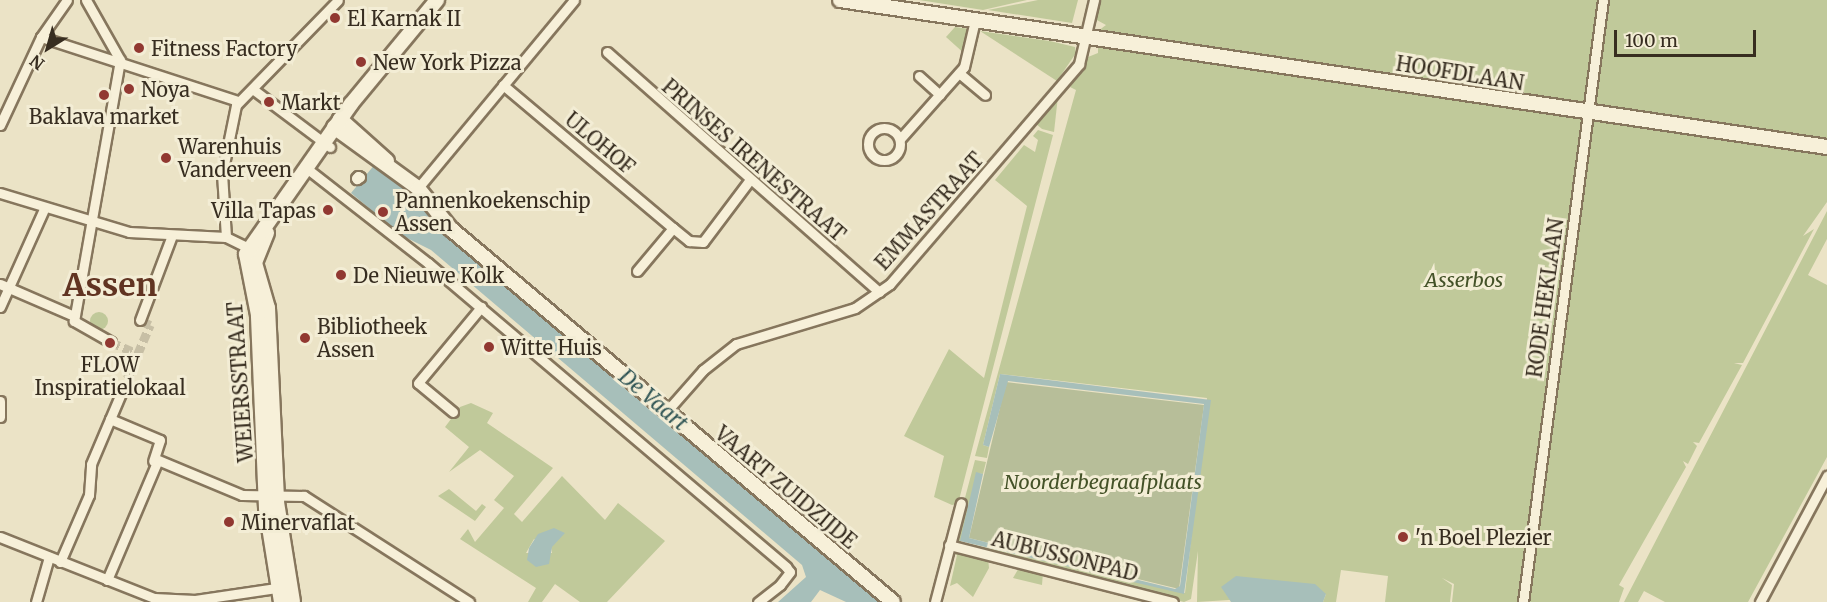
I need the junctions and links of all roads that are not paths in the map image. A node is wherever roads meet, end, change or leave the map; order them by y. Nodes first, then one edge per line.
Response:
1 (67, 0) edge
2 (86, 0) edge
3 (338, 0) edge
4 (437, 0) edge
5 (574, 0) edge
6 (840, 0) edge
7 (1094, 0) edge
8 (1603, 0) edge
9 (975, 20) junction
10 (41, 37) junction
11 (1086, 38) junction
12 (607, 51) dead end
13 (120, 60) junction
14 (959, 73) junction
15 (919, 76) dead end
16 (503, 85) junction
17 (254, 90) junction
18 (940, 95) junction
19 (985, 95) dead end
20 (238, 101) junction
21 (1587, 111) junction
22 (0, 123) edge
23 (340, 126) junction
24 (900, 139) dead end
25 (324, 142) junction
26 (1827, 147) edge
27 (309, 170) junction
28 (749, 180) junction
29 (418, 188) junction
30 (0, 193) edge
31 (44, 209) junction
32 (93, 220) junction
33 (673, 228) junction
34 (226, 237) junction
35 (171, 238) junction
36 (252, 249) junction
37 (637, 271) dead end
38 (4, 285) edge
39 (879, 292) junction
40 (0, 306) edge
41 (481, 308) junction
42 (74, 316) junction
43 (140, 320) tunnel mouth
44 (111, 342) tunnel mouth
45 (122, 391) tunnel mouth
46 (0, 401) edge
47 (666, 411) junction
48 (453, 412) dead end
49 (0, 417) edge
50 (110, 419) junction
51 (153, 461) junction
52 (1827, 476) edge
53 (271, 494) junction
54 (961, 503) dead end
55 (0, 537) edge
56 (949, 545) junction
57 (49, 557) junction
58 (60, 562) junction
59 (106, 580) junction
60 (283, 592) edge
61 (154, 600) edge
62 (203, 601) edge
63 (36, 602) edge
64 (293, 602) edge
65 (469, 602) edge
66 (758, 602) edge
67 (893, 602) edge
68 (935, 602) edge
69 (1173, 602) edge
70 (1523, 602) edge
71 (1760, 602) edge

1 - 10 street
2 - 13 street
3 - 17 street
4 - 23 main road
5 - 16 street
6 - 9 main road, HOOFDLAAN
7 - 11 street, EMMASTRAAT
8 - 21 street, RODE HEKLAAN
9 - 11 main road, HOOFDLAAN
9 - 14 street
10 - 13 street
10 - 22 street
11 - 21 main road, HOOFDLAAN
11 - 39 street, EMMASTRAAT
12 - 28 street, PRINSES IRENESTRAAT
13 - 20 street
13 - 32 street
14 - 18 street
14 - 19 street
15 - 18 street
16 - 29 street
16 - 33 street, ULOHOF
17 - 20 street
17 - 25 street
18 - 24 street
20 - 34 street
21 - 26 main road, HOOFDLAAN
21 - 70 street, RODE HEKLAAN
23 - 25 main road
23 - 29 main road, VAART ZUIDZIJDE
25 - 27 main road
27 - 36 main road
27 - 41 street
28 - 33 street, ULOHOF
28 - 39 street, PRINSES IRENESTRAAT
29 - 47 main road, VAART ZUIDZIJDE
30 - 31 street
31 - 32 street
31 - 38 street
32 - 35 street
32 - 42 street
33 - 37 street
34 - 35 street
34 - 36 street
35 - 43 street
36 - 53 main road, WEIERSSTRAAT
38 - 40 street
38 - 42 street
39 - 47 street, EMMASTRAAT
41 - 48 street
41 - 66 street
42 - 44 street
45 - 50 street
46 - 49 street
47 - 67 main road, VAART ZUIDZIJDE
50 - 51 street
50 - 58 street
51 - 53 street
51 - 59 street
52 - 71 street
53 - 60 main road, WEIERSSTRAAT
53 - 65 street
54 - 56 street
55 - 57 street
56 - 68 street
56 - 69 street, AUBUSSONPAD
57 - 58 street
57 - 63 street
58 - 59 street
59 - 61 street
60 - 62 street
60 - 64 main road, WEIERSSTRAAT
61 - 62 street

